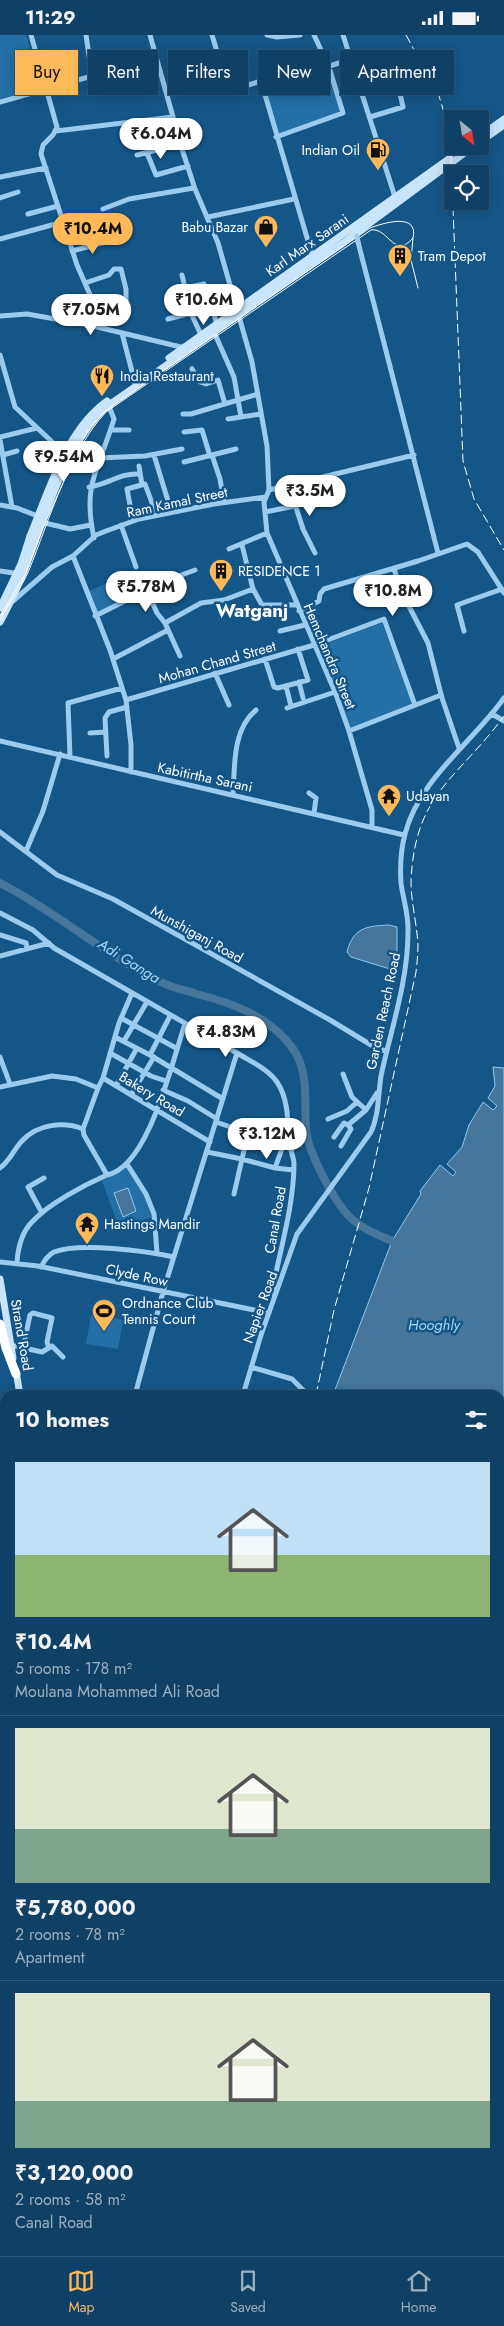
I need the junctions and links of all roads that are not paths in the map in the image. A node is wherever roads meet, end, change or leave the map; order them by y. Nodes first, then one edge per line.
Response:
1 (31, 35) edge
2 (86, 35) edge
3 (150, 35) edge
4 (212, 35) edge
5 (267, 35) edge
6 (300, 35) edge
7 (314, 35) edge
8 (343, 35) edge
9 (35, 50) edge
10 (88, 50) edge
11 (154, 50) edge
12 (322, 50) edge
13 (348, 50) edge
14 (158, 67) edge
15 (330, 70) edge
16 (258, 82) edge
17 (25, 95) edge
18 (47, 95) edge
19 (265, 95) edge
20 (363, 95) edge
21 (400, 95) edge
22 (0, 102) edge
23 (173, 117) junction
24 (370, 117) junction
25 (504, 119) edge
26 (504, 125) edge
27 (489, 130) edge
28 (56, 131) junction
29 (489, 136) edge
30 (276, 137) junction
31 (180, 144) junction
32 (147, 153) junction
33 (137, 155) dead end
34 (453, 155) edge
35 (462, 155) edge
36 (46, 168) junction
37 (188, 169) junction
38 (0, 177) edge
39 (194, 188) junction
40 (18, 192) dead end
41 (395, 197) junction
42 (0, 198) edge
43 (294, 199) junction
44 (58, 206) junction
45 (103, 209) dead end
46 (28, 215) dead end
47 (208, 217) junction
48 (63, 222) junction
49 (95, 227) dead end
50 (356, 235) junction
51 (67, 236) junction
52 (0, 239) edge
53 (109, 241) dead end
54 (72, 251) junction
55 (314, 259) junction
56 (182, 275) dead end
57 (86, 283) junction
58 (185, 288) junction
59 (126, 311) dead end
60 (238, 312) junction
61 (191, 313) junction
62 (0, 316) edge
63 (168, 319) dead end
64 (217, 323) junction
65 (105, 329) junction
66 (214, 332) junction
67 (122, 333) junction
68 (201, 335) junction
69 (186, 349) junction
70 (0, 355) edge
71 (192, 369) dead end
72 (134, 385) junction
73 (258, 394) junction
74 (239, 399) junction
75 (108, 403) junction
76 (225, 404) junction
77 (183, 414) dead end
78 (261, 414) junction
79 (241, 417) junction
80 (228, 419) dead end
81 (37, 428) junction
82 (111, 430) junction
83 (129, 430) dead end
84 (184, 432) dead end
85 (0, 439) edge
86 (182, 449) dead end
87 (236, 449) dead end
88 (17, 451) dead end
89 (3, 455) junction
90 (154, 455) junction
91 (211, 455) junction
92 (414, 455) junction
93 (68, 456) junction
94 (99, 458) junction
95 (184, 462) dead end
96 (139, 467) dead end
97 (138, 474) junction
98 (142, 485) junction
99 (289, 485) junction
100 (90, 487) junction
101 (269, 490) junction
102 (266, 497) junction
103 (224, 502) junction
104 (0, 505) edge
105 (295, 506) junction
106 (12, 507) junction
107 (265, 511) junction
108 (169, 513) junction
109 (152, 517) junction
110 (42, 519) junction
111 (133, 521) junction
112 (91, 525) junction
113 (121, 525) junction
114 (267, 533) junction
115 (94, 538) junction
116 (242, 545) junction
117 (229, 549) dead end
118 (315, 553) dead end
119 (438, 553) junction
120 (73, 556) junction
121 (136, 567) dead end
122 (394, 568) junction
123 (195, 570) dead end
124 (0, 571) edge
125 (22, 574) junction
126 (253, 589) junction
127 (147, 591) junction
128 (503, 591) edge
129 (298, 608) junction
130 (1, 615) edge
131 (95, 616) junction
132 (165, 623) junction
133 (305, 625) junction
134 (168, 630) junction
135 (280, 631) dead end
136 (464, 631) dead end
137 (314, 645) junction
138 (298, 649) junction
139 (180, 656) dead end
140 (113, 659) junction
141 (265, 659) junction
142 (216, 673) junction
143 (299, 683) junction
144 (286, 686) junction
145 (122, 688) junction
146 (335, 692) junction
147 (441, 695) junction
148 (303, 698) dead end
149 (504, 698) edge
150 (126, 700) junction
151 (229, 705) dead end
152 (416, 705) junction
153 (128, 707) junction
154 (256, 710) dead end
155 (492, 714) junction
156 (504, 721) edge
157 (349, 731) junction
158 (106, 732) junction
159 (90, 733) dead end
160 (0, 741) edge
161 (459, 748) junction
162 (60, 755) junction
163 (107, 756) dead end
164 (70, 757) junction
165 (131, 772) junction
166 (309, 793) dead end
167 (233, 794) junction
168 (314, 813) junction
169 (372, 826) junction
170 (0, 832) edge
171 (404, 835) junction
172 (26, 851) junction
173 (0, 913) edge
174 (0, 935) edge
175 (49, 943) junction
176 (27, 949) junction
177 (0, 956) edge
178 (132, 993) junction
179 (147, 1002) junction
180 (170, 1016) junction
181 (121, 1018) junction
182 (133, 1023) junction
183 (186, 1024) junction
184 (115, 1037) junction
185 (158, 1038) junction
186 (124, 1041) junction
187 (137, 1048) junction
188 (176, 1048) junction
189 (386, 1051) junction
190 (110, 1053) junction
191 (237, 1053) junction
192 (152, 1056) junction
193 (0, 1057) edge
194 (128, 1063) junction
195 (170, 1067) junction
196 (145, 1073) junction
197 (343, 1074) dead end
198 (103, 1078) junction
199 (166, 1081) junction
200 (10, 1084) junction
201 (116, 1086) junction
202 (0, 1087) edge
203 (98, 1089) junction
204 (163, 1090) junction
205 (378, 1091) junction
206 (131, 1095) junction
207 (223, 1099) junction
208 (356, 1103) junction
209 (366, 1109) junction
210 (156, 1111) junction
211 (328, 1119) dead end
212 (216, 1120) junction
213 (348, 1125) junction
214 (83, 1129) junction
215 (248, 1133) junction
216 (287, 1135) junction
217 (334, 1137) dead end
218 (210, 1142) junction
219 (341, 1146) dead end
220 (207, 1152) junction
221 (242, 1159) junction
222 (126, 1164) junction
223 (0, 1168) edge
224 (275, 1168) junction
225 (293, 1170) junction
226 (107, 1175) junction
227 (44, 1178) dead end
228 (234, 1194) dead end
229 (317, 1204) joint
230 (42, 1213) junction
231 (157, 1253) junction
232 (174, 1257) junction
233 (0, 1262) edge
234 (17, 1262) junction
235 (41, 1267) junction
236 (0, 1279) edge
237 (163, 1292) junction
238 (274, 1300) junction
239 (269, 1313) junction
240 (0, 1324) edge
241 (10, 1345) junction
242 (23, 1347) junction
243 (49, 1348) junction
244 (63, 1357) dead end
245 (251, 1367) junction
246 (16, 1375) junction
247 (19, 1390) edge
248 (136, 1390) edge
249 (244, 1390) edge
250 (303, 1390) edge

1 - 9 street
2 - 10 street
3 - 11 street
4 - 16 street
5 - 6 street
7 - 12 street
8 - 13 street
14 - 23 street
15 - 30 street
17 - 22 street
18 - 28 street
19 - 30 street
20 - 24 street
21 - 24 street
23 - 28 street
23 - 31 street
24 - 41 street
25 - 27 main road
26 - 29 main road
28 - 36 street
30 - 43 street
31 - 32 street
31 - 37 street
32 - 33 street
32 - 37 street
34 - 41 main road, Karl Marx Sarani
35 - 50 main road
36 - 38 street
36 - 44 street
37 - 39 street
39 - 45 street
39 - 47 street
40 - 42 street
41 - 50 main road, Karl Marx Sarani
43 - 47 street
43 - 55 street
44 - 46 street
44 - 48 street
47 - 60 street
48 - 51 street
48 - 52 street
49 - 51 street
50 - 55 main road, Karl Marx Sarani
50 - 92 street
51 - 54 street
53 - 54 street
54 - 57 street
55 - 60 main road, Karl Marx Sarani
56 - 58 street
57 - 59 street
57 - 65 street
58 - 61 street
58 - 64 street
60 - 64 main road, Karl Marx Sarani
60 - 66 main road
60 - 73 street
61 - 63 street
61 - 68 street
62 - 65 street
64 - 68 main road, Karl Marx Sarani
65 - 67 street
66 - 69 main road
66 - 74 street
67 - 69 street
67 - 72 street
68 - 69 main road, Karl Marx Sarani
69 - 72 main road, Karl Marx Sarani
70 - 81 street
71 - 76 street
72 - 75 main road, Karl Marx Sarani
73 - 74 street
73 - 78 street
74 - 76 street
74 - 79 street
75 - 82 street
75 - 93 main road, Karl Marx Sarani
76 - 77 street
78 - 79 street
78 - 101 street
79 - 80 street
81 - 85 street
81 - 93 street
82 - 83 street
82 - 94 street
84 - 91 street
85 - 89 street
86 - 90 street
87 - 91 street
88 - 89 street
89 - 106 street
90 - 94 street
90 - 108 street
91 - 95 street
91 - 103 street
92 - 99 street
92 - 119 street
93 - 110 main road, Karl Marx Sarani
94 - 100 street
96 - 97 street
97 - 98 street
97 - 100 street
98 - 109 street
98 - 111 street
99 - 101 street
99 - 105 street
100 - 112 street
101 - 102 street, Hemchandra Street
102 - 103 street, Ram Kamal Street
102 - 107 street, Hemchandra Street
103 - 108 street, Ram Kamal Street
104 - 106 street
105 - 107 street
105 - 118 street
106 - 110 street
107 - 114 street, Hemchandra Street
108 - 109 street, Ram Kamal Street
109 - 111 street, Ram Kamal Street
110 - 112 street
110 - 125 main road
110 - 130 main road, bridge
111 - 113 street, Ram Kamal Street
112 - 115 street
113 - 115 street, Ram Kamal Street
113 - 121 street
114 - 116 street
114 - 129 street, Hemchandra Street
115 - 120 street, Ram Kamal Street
116 - 117 street
116 - 126 street
119 - 122 street
119 - 128 street
120 - 130 street, Ram Kamal Street
120 - 131 street
122 - 129 street
122 - 147 street
123 - 127 street
124 - 125 street
125 - 130 main road
126 - 129 street
126 - 132 street
127 - 131 street
127 - 132 street
128 - 136 street
129 - 133 street, Hemchandra Street
131 - 140 street
132 - 134 street
133 - 135 street
133 - 137 street, Hemchandra Street
134 - 139 street
134 - 140 street
137 - 138 street, Mohan Chand Street
137 - 146 street, Hemchandra Street
137 - 152 street, Mohan Chand Street
138 - 141 street, Mohan Chand Street
138 - 143 street
140 - 145 street
141 - 142 street, Mohan Chand Street
141 - 144 street
142 - 150 street, Mohan Chand Street
142 - 151 street
143 - 144 street
143 - 148 street
144 - 146 street
145 - 150 street
145 - 164 street
146 - 157 street, Hemchandra Street
147 - 152 street
147 - 161 street
149 - 155 street, Garden Reach Road
150 - 153 street
152 - 157 street
153 - 158 street
153 - 165 street
154 - 167 street
155 - 156 street
155 - 161 street, Garden Reach Road
157 - 169 street, Hemchandra Street
158 - 159 street
158 - 163 street
160 - 162 street, Kabitirtha Sarani
161 - 171 street, Garden Reach Road
162 - 164 street, Kabitirtha Sarani
162 - 172 street
164 - 165 street, Kabitirtha Sarani
165 - 167 street, Kabitirtha Sarani
166 - 168 street
167 - 168 street, Kabitirtha Sarani
168 - 169 street, Kabitirtha Sarani
169 - 171 street, Kabitirtha Sarani
170 - 172 street, Munshiganj Road
171 - 189 street, Garden Reach Road
172 - 189 street, Munshiganj Road
173 - 175 street, Canal Road
174 - 176 street
175 - 176 street
175 - 178 street, Canal Road
176 - 177 street
178 - 179 street, Canal Road
178 - 181 street
179 - 180 street, Canal Road
179 - 182 street
180 - 183 street, Canal Road
180 - 185 street
181 - 182 street
181 - 184 street
182 - 185 street
182 - 186 street
183 - 188 street
183 - 191 street, Canal Road
184 - 186 street
184 - 190 street
185 - 188 street
185 - 192 street
186 - 187 street
187 - 192 street
187 - 194 street
188 - 195 street
189 - 205 street, Garden Reach Road
190 - 194 street
190 - 198 street
191 - 207 street
191 - 216 street, Canal Road
192 - 195 street
192 - 196 street
193 - 200 street
194 - 196 street
194 - 201 street
195 - 199 street
195 - 207 street
196 - 199 street
196 - 206 street
197 - 208 street
198 - 201 street, Bakery Road
198 - 203 street, Bakery Road
199 - 204 street
200 - 202 street, Bakery Road
200 - 203 street, Bakery Road
201 - 206 street, Bakery Road
203 - 214 street
204 - 210 street
204 - 212 street
205 - 209 street
205 - 229 street, Garden Reach Road
206 - 210 street, Bakery Road
207 - 212 street
208 - 209 street
208 - 211 street
209 - 213 street
210 - 218 street, Bakery Road
210 - 222 street
212 - 215 street
212 - 218 street
213 - 217 street
213 - 219 street
214 - 223 street
214 - 226 street
215 - 216 street
215 - 221 street
216 - 224 street
216 - 225 street, Canal Road
218 - 220 street
220 - 221 street
220 - 232 street
221 - 224 street
221 - 228 street
222 - 226 street
222 - 231 street
224 - 225 street
225 - 238 street, Canal Road
226 - 230 street
227 - 230 street
229 - 238 street, Napier Road
230 - 234 street
231 - 232 street
231 - 235 street
232 - 237 street
233 - 234 street, Clyde Row
234 - 235 street, Clyde Row
235 - 237 street, Clyde Row
236 - 241 main road, Strand Road
237 - 239 street, Clyde Row
237 - 248 street
238 - 239 street, Napier Road
239 - 245 street, Napier Road
240 - 246 highway
241 - 242 street
241 - 246 main road, Strand Road
242 - 243 street
242 - 243 street
243 - 244 street
245 - 249 street, Napier Road
245 - 250 street
246 - 247 main road, Strand Road

